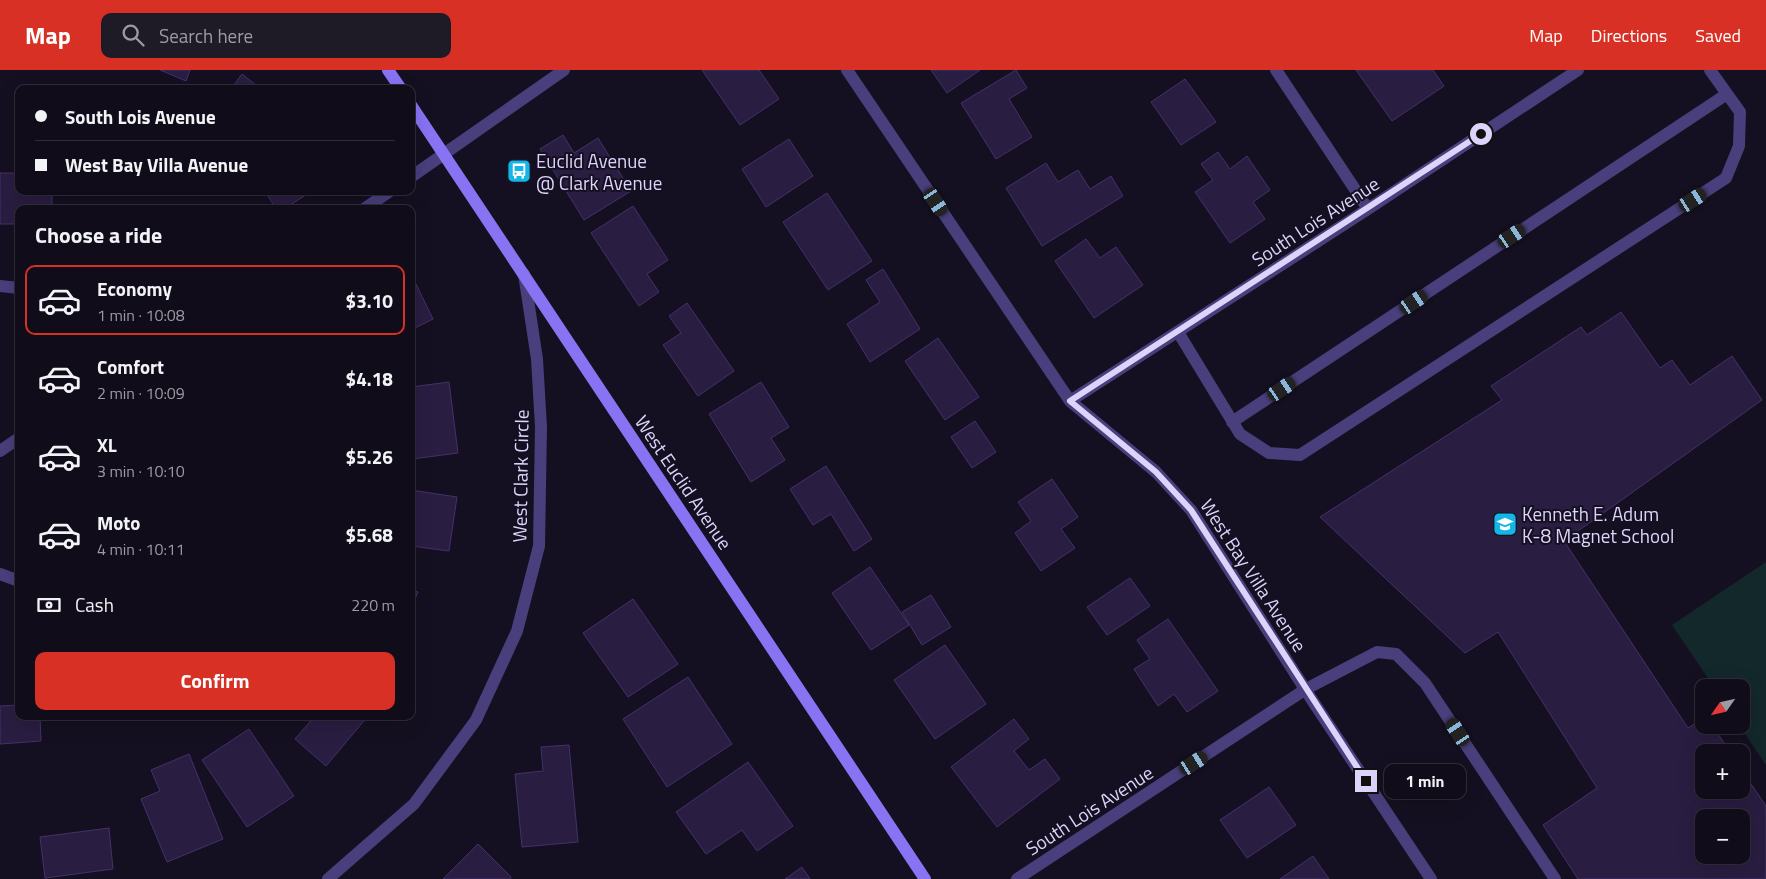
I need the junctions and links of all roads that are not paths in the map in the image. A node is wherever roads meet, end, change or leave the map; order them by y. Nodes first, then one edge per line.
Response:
1 (388, 70) edge
2 (564, 70) edge
3 (846, 70) edge
4 (1276, 70) edge
5 (1578, 70) edge
6 (1710, 70) edge
7 (397, 85) edge
8 (1727, 94) junction
9 (415, 111) edge
10 (444, 155) junction
11 (415, 174) edge
12 (384, 195) edge
13 (370, 205) edge
14 (1368, 209) junction
15 (524, 274) junction
16 (0, 286) edge
17 (15, 288) edge
18 (1178, 332) junction
19 (1070, 401) junction
20 (1232, 422) junction
21 (15, 441) edge
22 (0, 451) edge
23 (0, 574) edge
24 (15, 580) edge
25 (1306, 689) junction
26 (328, 879) edge
27 (925, 879) edge
28 (1017, 879) edge
29 (1431, 879) edge
30 (1554, 879) edge

1 - 7 street
2 - 10 street
3 - 19 street, West Bay Villa Avenue
4 - 14 street
5 - 14 street, South Lois Avenue
6 - 8 street
8 - 20 street
8 - 20 street
9 - 10 street, West Euclid Avenue
10 - 11 street
10 - 15 street, West Euclid Avenue
12 - 13 street
14 - 18 street, South Lois Avenue
15 - 26 street, West Clark Circle
15 - 27 street, West Euclid Avenue
16 - 17 street
18 - 19 street, South Lois Avenue
18 - 20 street
19 - 25 street, West Bay Villa Avenue
21 - 22 street
23 - 24 street
25 - 28 street, South Lois Avenue
25 - 29 street, West Bay Villa Avenue
25 - 30 street, South Lois Avenue

